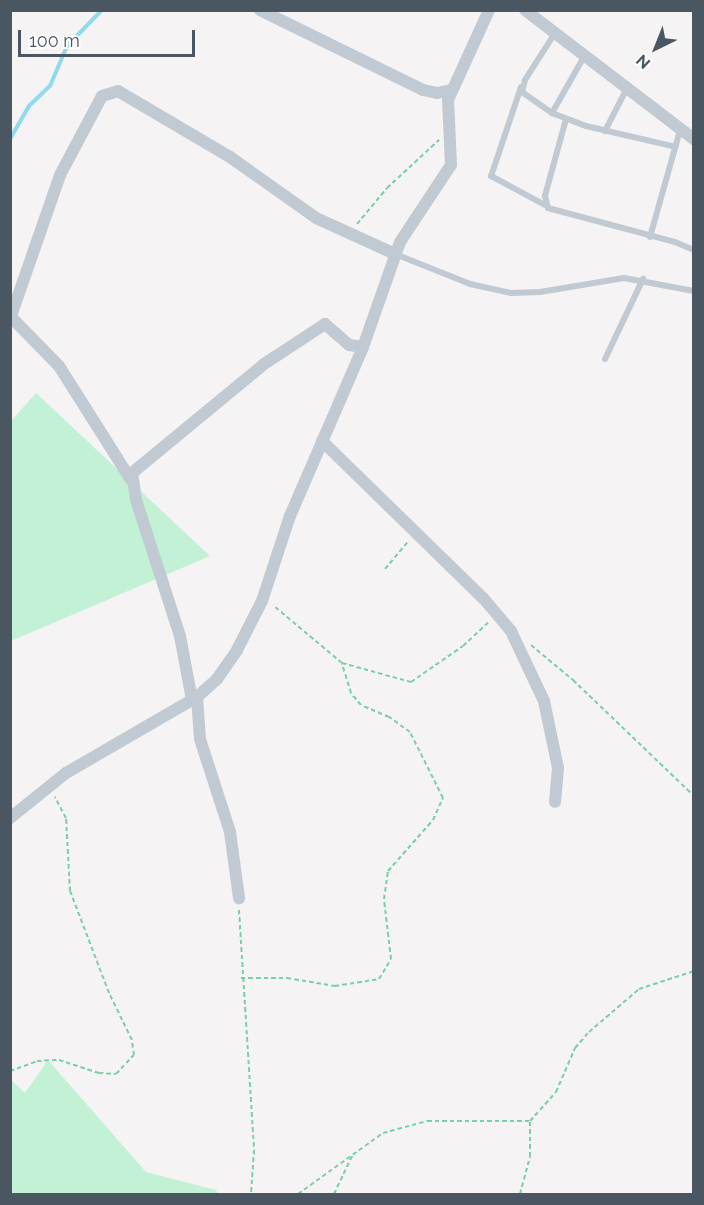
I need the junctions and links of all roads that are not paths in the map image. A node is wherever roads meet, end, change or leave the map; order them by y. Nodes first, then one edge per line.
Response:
1 (489, 10) edge
2 (525, 10) edge
3 (268, 12) edge
4 (555, 33) junction
5 (585, 55) junction
6 (521, 87) junction
7 (627, 88) junction
8 (451, 90) junction
9 (552, 113) junction
10 (566, 119) junction
11 (680, 130) junction
12 (605, 131) junction
13 (693, 139) edge
14 (676, 147) junction
15 (545, 205) junction
16 (650, 237) junction
17 (692, 247) edge
18 (394, 254) junction
19 (644, 279) junction
20 (693, 291) edge
21 (11, 316) edge
22 (363, 347) junction
23 (605, 359) dead end
24 (322, 441) junction
25 (131, 480) junction
26 (195, 699) junction
27 (555, 802) dead end
28 (10, 818) edge
29 (238, 898) road end

1 - 8 street
2 - 4 street
3 - 8 street
4 - 5 street
4 - 6 lane
5 - 7 street
5 - 9 lane
6 - 9 lane
6 - 15 lane
7 - 11 street
7 - 12 lane
8 - 18 street
9 - 10 lane
10 - 12 lane
10 - 15 lane
11 - 13 street
11 - 14 lane
12 - 14 lane
14 - 16 lane
15 - 16 lane
16 - 17 lane
18 - 19 lane
18 - 21 street
18 - 22 street
19 - 20 lane
19 - 23 lane
21 - 25 street
22 - 24 street
22 - 25 street
24 - 26 street
24 - 27 street
25 - 26 street
26 - 28 street
26 - 29 street

